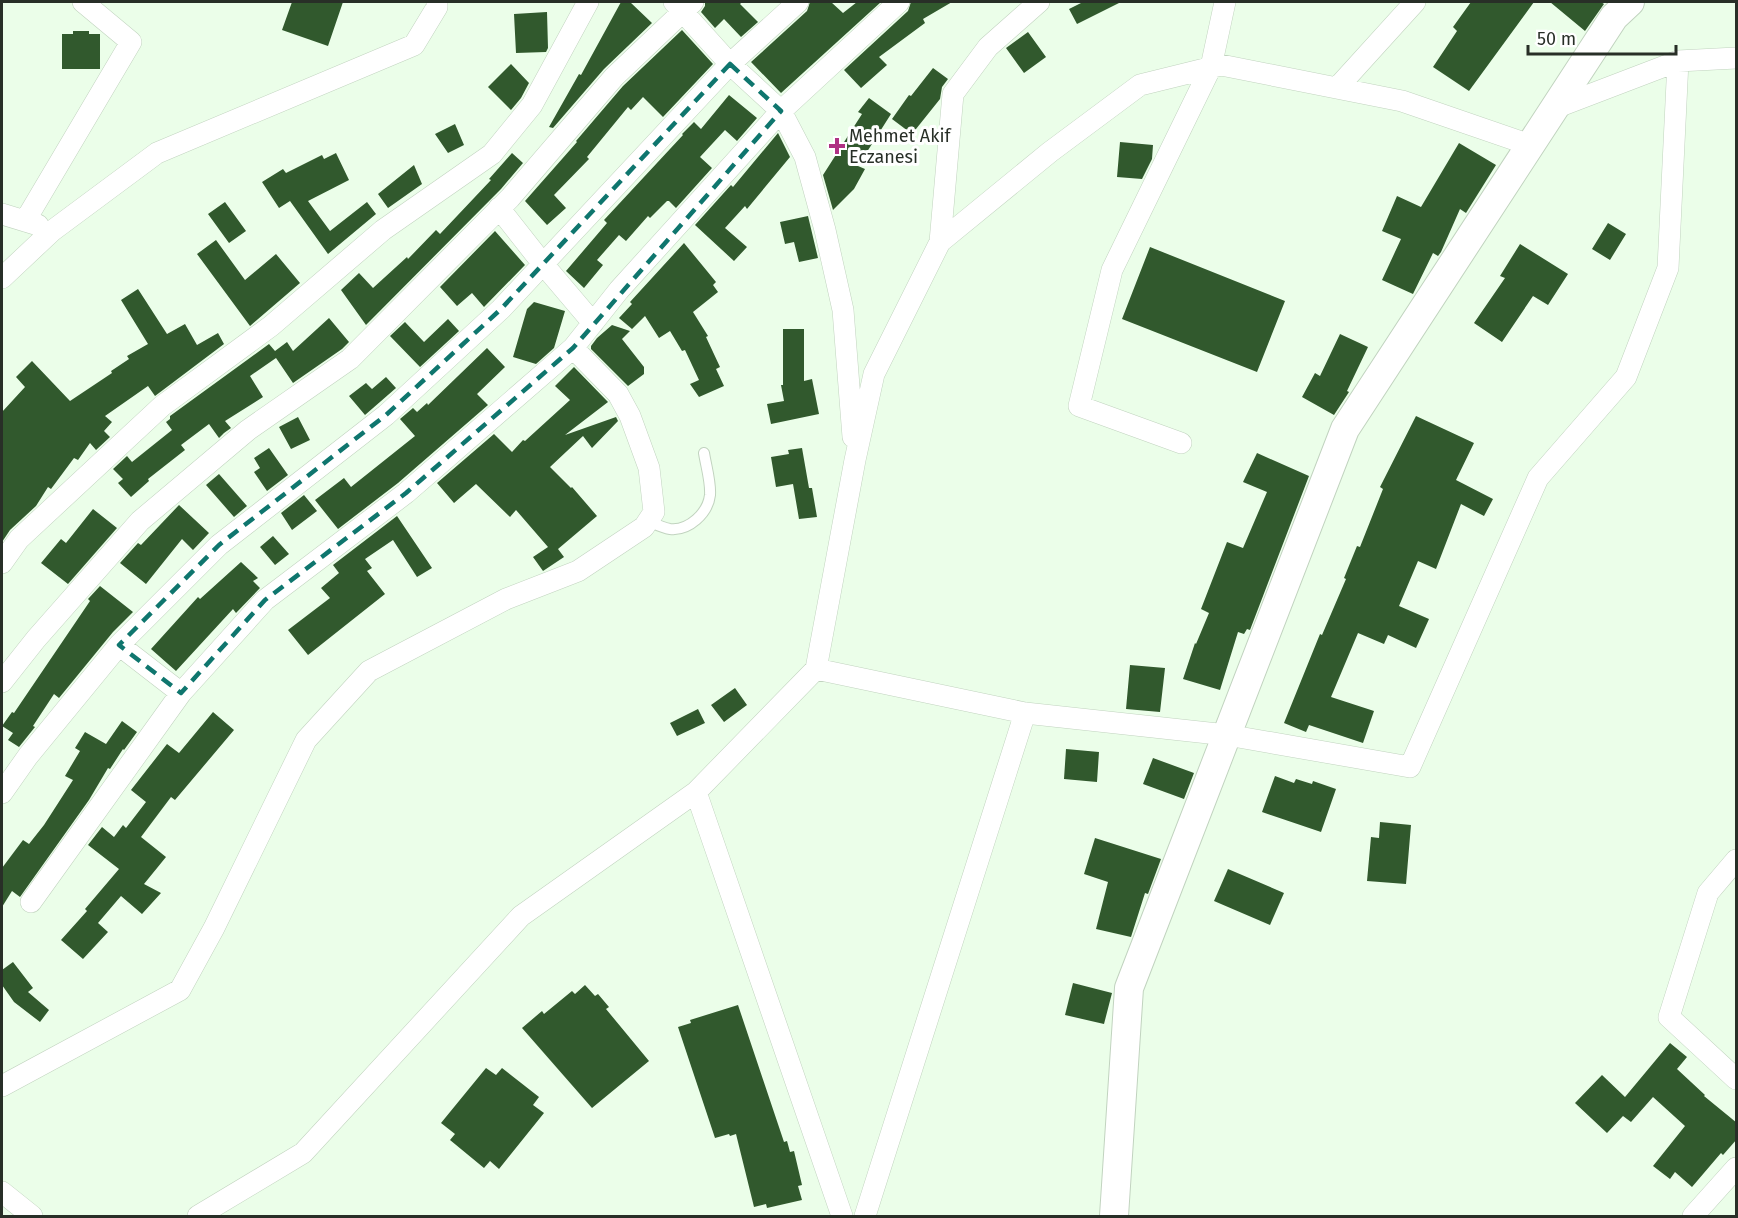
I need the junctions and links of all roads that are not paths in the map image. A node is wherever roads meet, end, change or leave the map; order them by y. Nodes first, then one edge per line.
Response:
1 (83, 2) edge
2 (588, 2) edge
3 (798, 2) edge
4 (899, 2) edge
5 (1039, 2) edge
6 (1225, 2) edge
7 (1415, 2) edge
8 (1630, 2) edge
9 (442, 3) edge
10 (683, 5) edge
11 (1737, 58) edge
12 (1678, 61) junction
13 (730, 64) junction
14 (1211, 67) junction
15 (1337, 88) junction
16 (1555, 108) junction
17 (781, 111) junction
18 (1530, 145) junction
19 (499, 208) junction
20 (2, 214) edge
21 (25, 221) junction
22 (52, 231) junction
23 (940, 242) junction
24 (543, 264) junction
25 (2, 278) edge
26 (593, 322) junction
27 (573, 348) junction
28 (1181, 443) dead end
29 (704, 453) dead end
30 (855, 460) junction
31 (648, 521) junction
32 (2, 563) edge
33 (119, 645) junction
34 (816, 669) junction
35 (2, 682) edge
36 (181, 693) junction
37 (1025, 713) junction
38 (1227, 735) junction
39 (696, 792) junction
40 (2, 793) edge
41 (1737, 860) edge
42 (31, 902) dead end
43 (1737, 1079) edge
44 (2, 1086) edge
45 (1737, 1168) edge
46 (2, 1192) edge
47 (32, 1216) edge
48 (198, 1216) edge
49 (842, 1216) edge
50 (865, 1216) edge
51 (1114, 1216) edge
52 (1693, 1216) edge

1 - 21 street
2 - 32 street
3 - 13 street
4 - 17 street
5 - 23 street
6 - 14 street
7 - 15 street
8 - 16 street
9 - 22 street
10 - 13 street
10 - 19 street
11 - 12 street
12 - 16 street
12 - 38 street
13 - 17 street
13 - 24 street
14 - 15 street
14 - 23 street
14 - 28 street
15 - 18 street
16 - 18 street
17 - 26 street
17 - 30 street
18 - 38 street
19 - 24 street
19 - 35 street
20 - 21 street
21 - 22 street
22 - 25 street
23 - 30 street
24 - 26 street
24 - 33 street
26 - 27 street
27 - 31 street
27 - 36 street
29 - 31 lane
30 - 34 street
31 - 44 street
33 - 36 street
33 - 40 street
34 - 37 street
34 - 39 street
36 - 42 street
37 - 38 street
37 - 50 street
38 - 51 street
39 - 48 street
39 - 49 street
41 - 43 street
45 - 52 street
46 - 47 street

